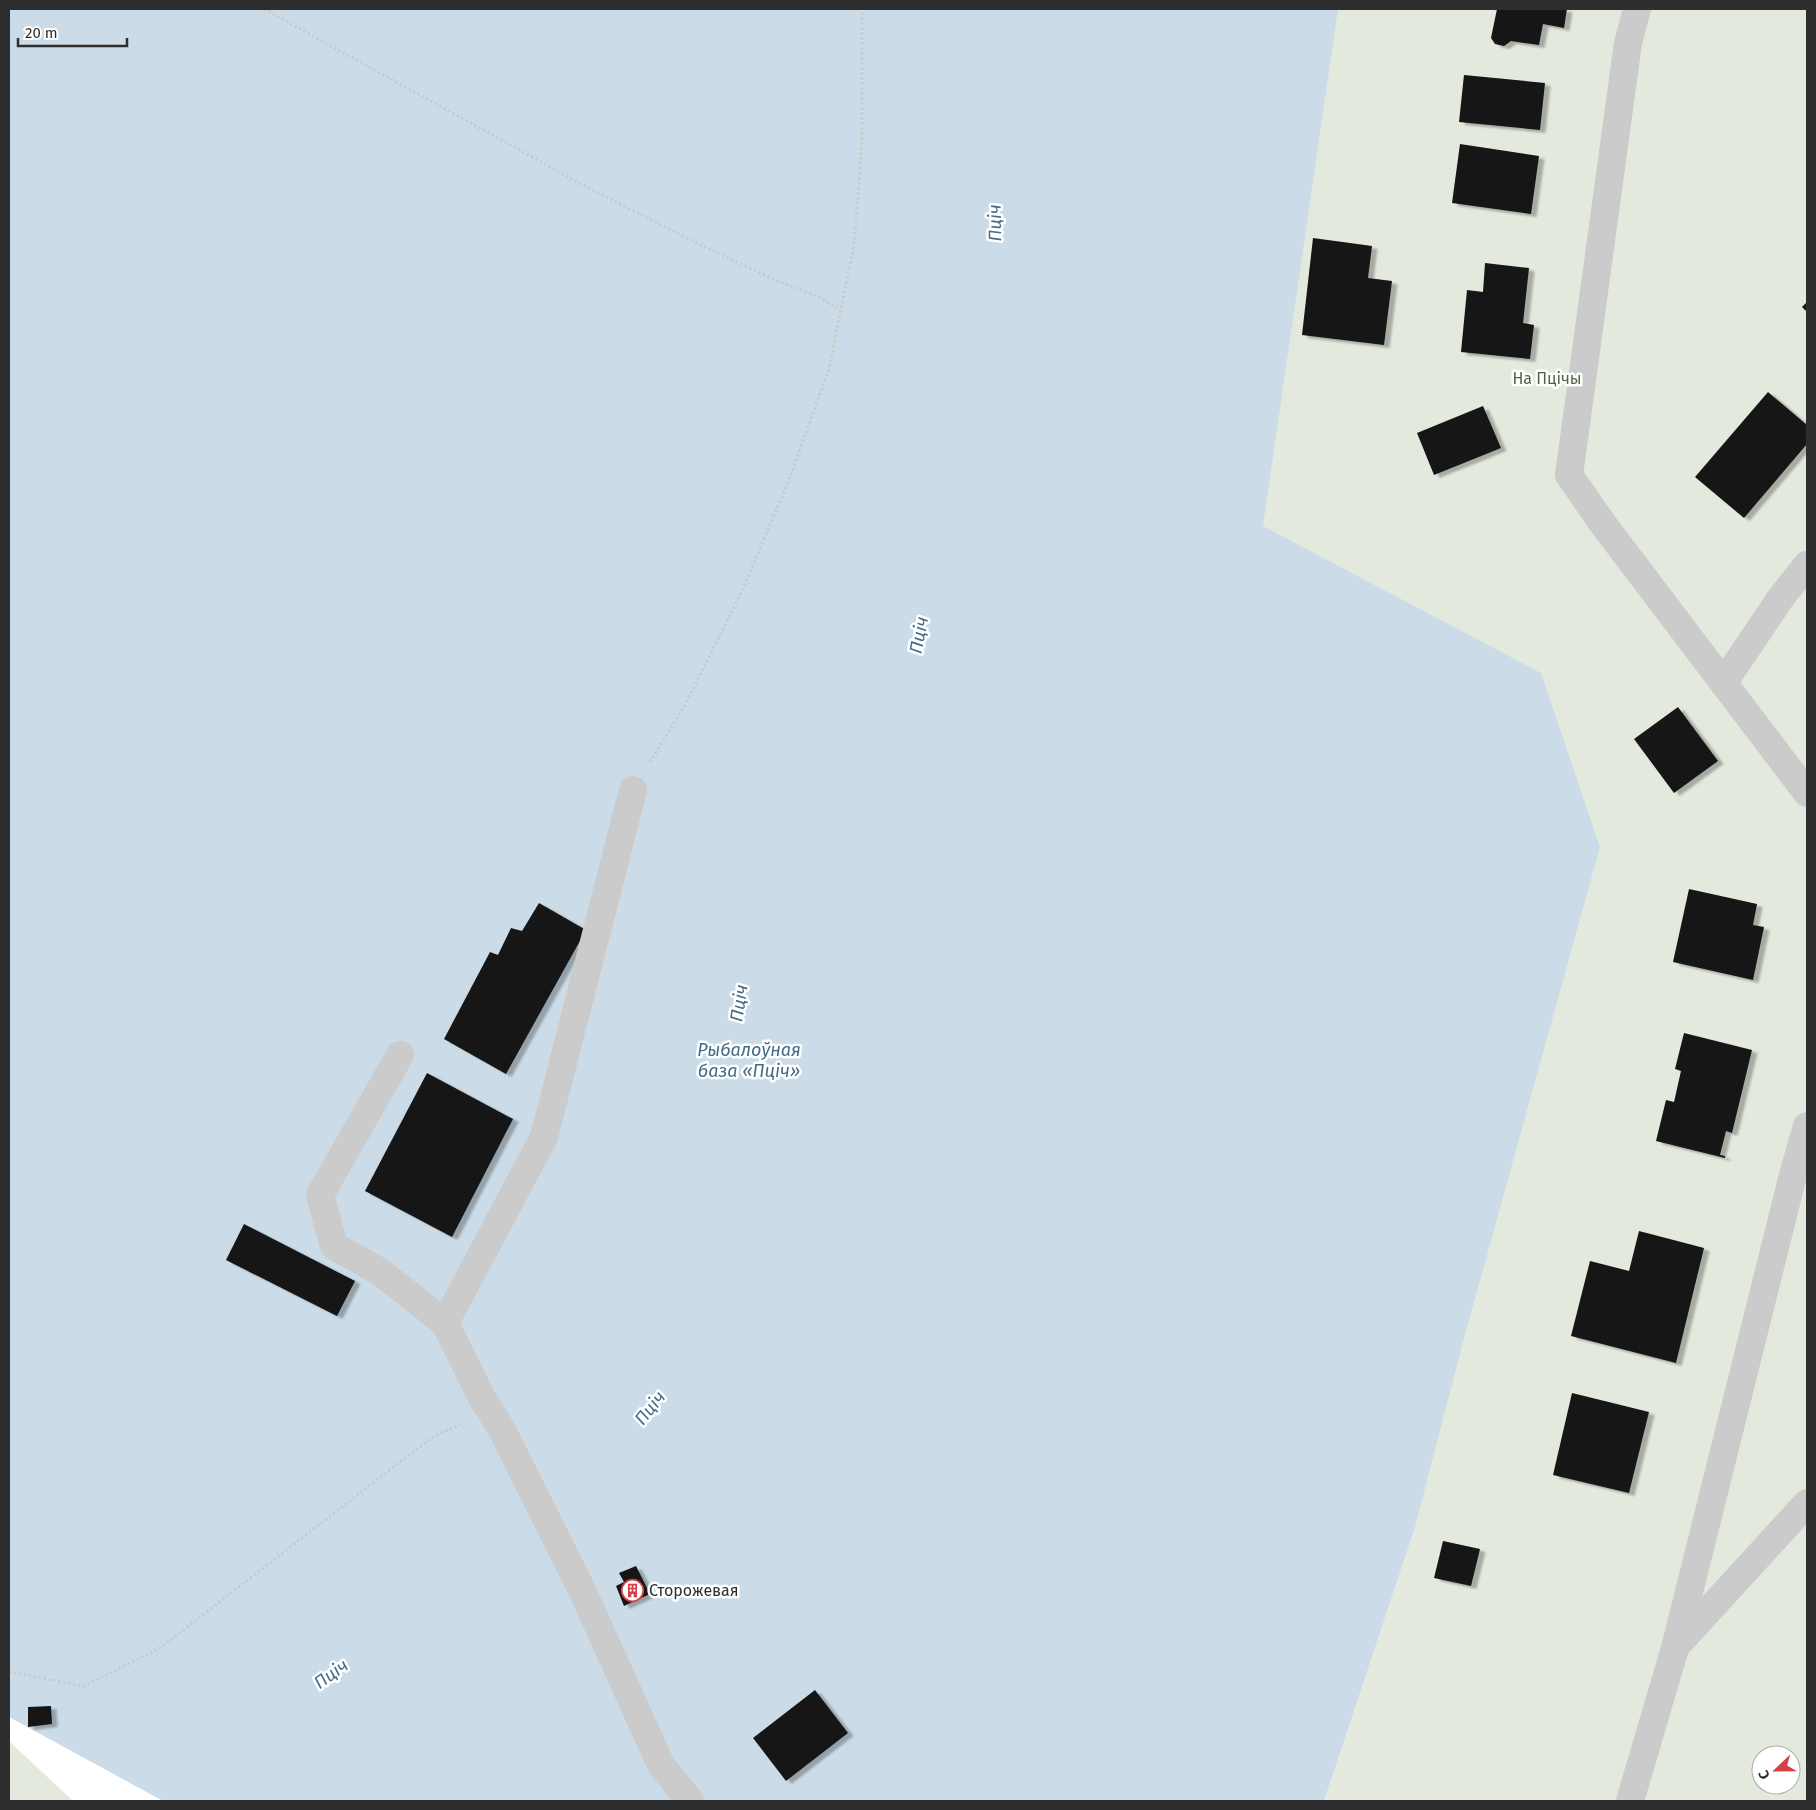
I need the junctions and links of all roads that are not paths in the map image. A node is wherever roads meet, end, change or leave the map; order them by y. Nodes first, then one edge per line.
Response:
1 (1637, 9) edge
2 (1807, 565) edge
3 (1724, 682) junction
4 (633, 790) road end
5 (1807, 793) edge
6 (400, 1055) dead end
7 (1807, 1126) edge
8 (445, 1323) junction
9 (1807, 1503) edge
10 (1675, 1648) junction
11 (690, 1801) edge
12 (1630, 1801) edge

1 - 3 lane
2 - 3 lane
3 - 5 lane
4 - 8 lane
6 - 8 lane
7 - 10 lane
8 - 11 lane
9 - 10 lane
10 - 12 lane

